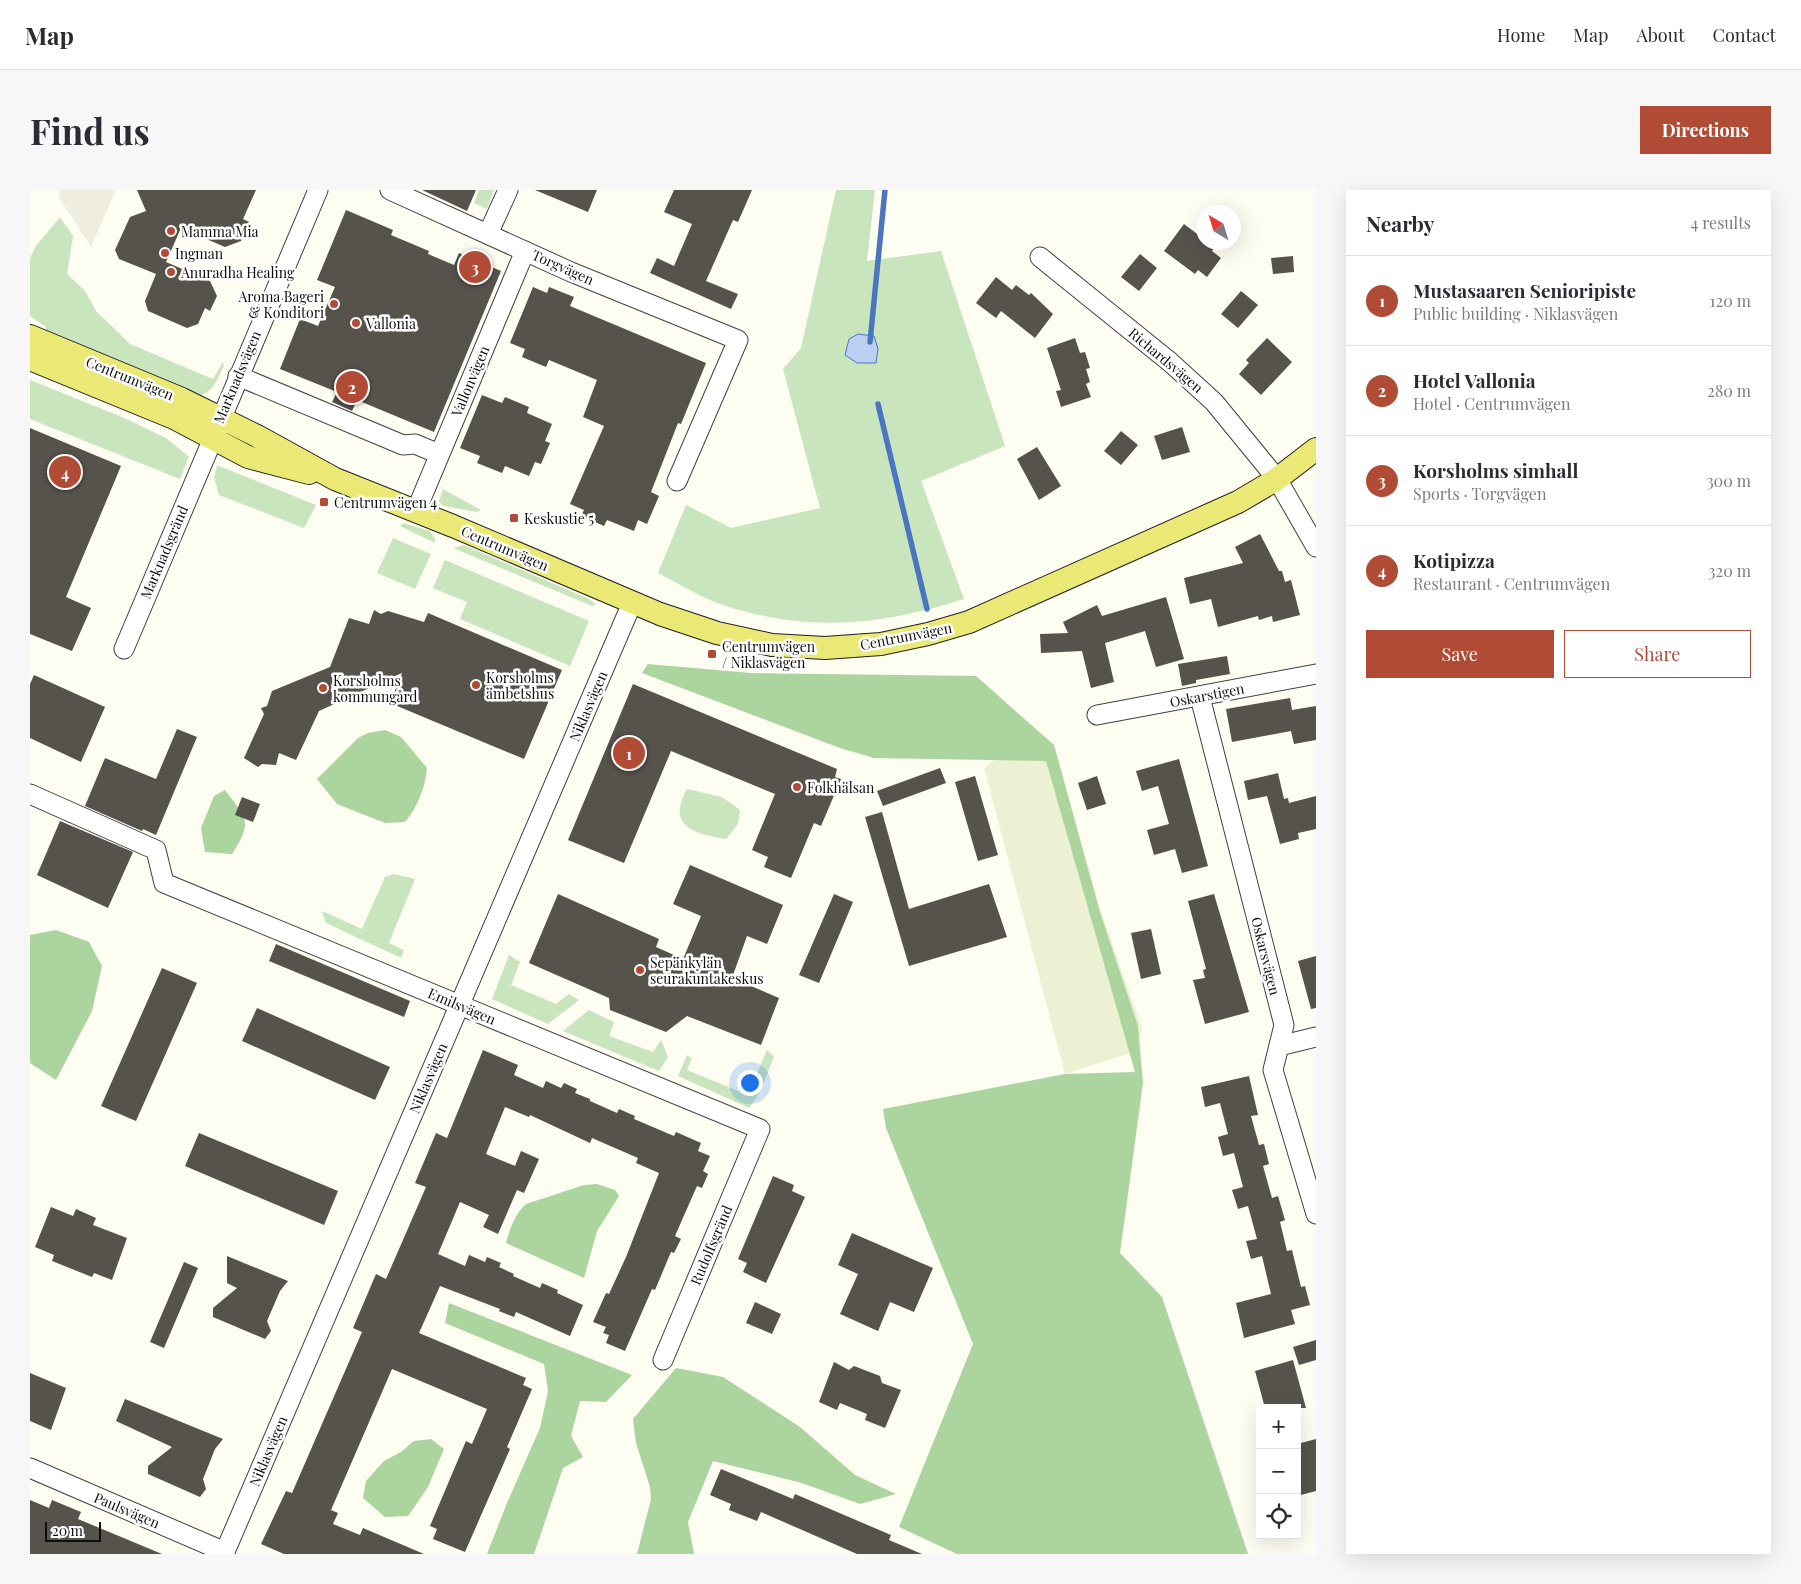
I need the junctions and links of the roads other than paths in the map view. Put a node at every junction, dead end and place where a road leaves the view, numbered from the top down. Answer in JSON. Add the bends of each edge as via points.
{"nodes":[{"id":1,"x":318,"y":190,"type":"edge"},
{"id":2,"x":390,"y":190,"type":"edge"},
{"id":3,"x":508,"y":190,"type":"edge"},
{"id":4,"x":488,"y":234,"type":"junction"},
{"id":5,"x":525,"y":251,"type":"junction"},
{"id":6,"x":1040,"y":257,"type":"dead end"},
{"id":7,"x":30,"y":336,"type":"edge"},
{"id":8,"x":30,"y":359,"type":"edge"},
{"id":9,"x":238,"y":376,"type":"junction"},
{"id":10,"x":212,"y":437,"type":"junction"},
{"id":11,"x":1316,"y":449,"type":"edge"},
{"id":12,"x":439,"y":454,"type":"junction"},
{"id":13,"x":1277,"y":480,"type":"junction"},
{"id":14,"x":677,"y":481,"type":"dead end"},
{"id":15,"x":416,"y":511,"type":"junction"},
{"id":16,"x":1316,"y":547,"type":"edge"},
{"id":17,"x":632,"y":603,"type":"junction"},
{"id":18,"x":124,"y":649,"type":"dead end"},
{"id":19,"x":1316,"y":674,"type":"edge"},
{"id":20,"x":1200,"y":697,"type":"junction"},
{"id":21,"x":1097,"y":715,"type":"dead end"},
{"id":22,"x":30,"y":794,"type":"edge"},
{"id":23,"x":459,"y":1006,"type":"junction"},
{"id":24,"x":1316,"y":1037,"type":"edge"},
{"id":25,"x":1279,"y":1046,"type":"junction"},
{"id":26,"x":760,"y":1130,"type":"joint"},
{"id":27,"x":1316,"y":1214,"type":"edge"},
{"id":28,"x":663,"y":1360,"type":"dead end"},
{"id":29,"x":30,"y":1468,"type":"edge"},
{"id":30,"x":225,"y":1553,"type":"edge"}],
"edges":[{"from":1,"to":9,"type":"street","name":"Marknadsvägen"},
{"from":2,"to":4,"type":"street","name":"Torgvägen"},
{"from":3,"to":4,"type":"street"},
{"from":4,"to":5,"type":"street","name":"Torgvägen"},
{"from":5,"to":12,"type":"street","name":"Vallonvägen"},
{"from":5,"to":14,"type":"street","name":"Torgvägen","via":[[738,340]]},
{"from":6,"to":13,"type":"street","name":"Richardsvägen","via":[[1170,362],[1214,402]]},
{"from":7,"to":10,"type":"main road","name":"Centrumvägen","via":[[182,399]]},
{"from":8,"to":10,"type":"main road","name":"Centrumvägen"},
{"from":9,"to":10,"type":"street","name":"Marknadsvägen"},
{"from":9,"to":12,"type":"street","via":[[403,445],[415,444]]},
{"from":10,"to":15,"type":"main road","name":"Centrumvägen"},
{"from":10,"to":18,"type":"street","name":"Marknadsgränd"},
{"from":11,"to":13,"type":"main road","name":"Centrumvägen"},
{"from":12,"to":15,"type":"street","name":"Vallonvägen"},
{"from":13,"to":16,"type":"street"},
{"from":13,"to":17,"type":"main road","name":"Centrumvägen","via":[[1238,502],[970,622],[881,644],[825,648],[772,645],[717,633]]},
{"from":15,"to":17,"type":"main road","name":"Centrumvägen"},
{"from":17,"to":23,"type":"street","name":"Niklasvägen"},
{"from":19,"to":20,"type":"street","name":"Oskarstigen"},
{"from":20,"to":21,"type":"street","name":"Oskarstigen"},
{"from":20,"to":25,"type":"street","name":"Oskarsvägen","via":[[1284,1025]]},
{"from":22,"to":23,"type":"street","name":"Emilsvägen","via":[[156,850],[164,883]]},
{"from":23,"to":26,"type":"street","name":"Emilsvägen"},
{"from":23,"to":30,"type":"street","name":"Niklasvägen"},
{"from":24,"to":25,"type":"street"},
{"from":25,"to":27,"type":"street","name":"Oskarsvägen","via":[[1273,1070]]},
{"from":26,"to":28,"type":"street","name":"Rudolfsgränd"},
{"from":29,"to":30,"type":"street","name":"Paulsvägen"}]}
